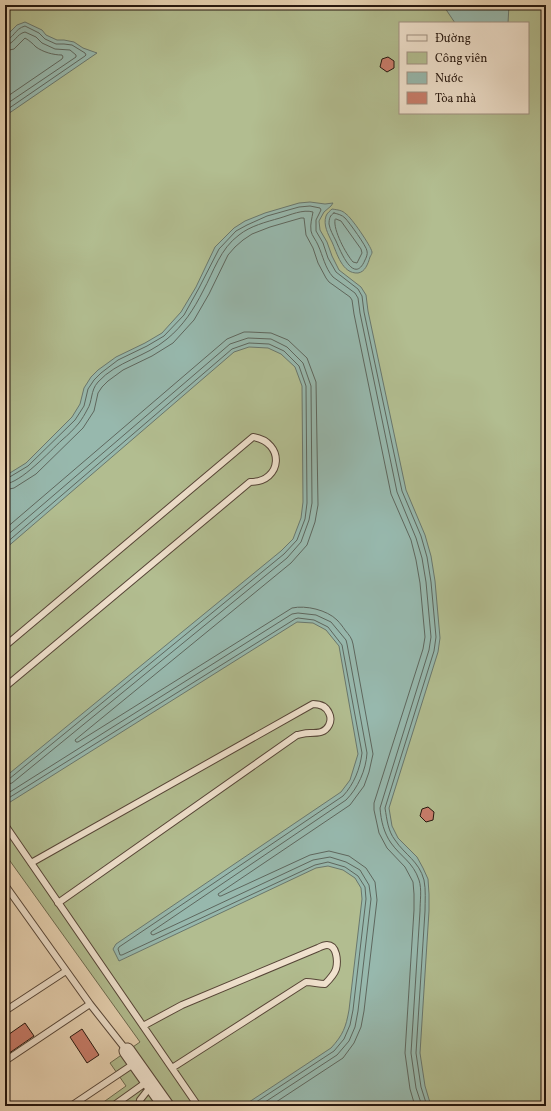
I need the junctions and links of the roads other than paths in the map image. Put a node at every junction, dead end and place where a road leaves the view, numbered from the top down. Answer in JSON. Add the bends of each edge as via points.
{"nodes":[{"id":1,"x":5,"y":646,"type":"edge"},
{"id":2,"x":5,"y":687,"type":"edge"},
{"id":3,"x":5,"y":825,"type":"edge"},
{"id":4,"x":31,"y":863,"type":"junction"},
{"id":5,"x":5,"y":885,"type":"edge"},
{"id":6,"x":58,"y":903,"type":"junction"},
{"id":7,"x":66,"y":971,"type":"junction"},
{"id":8,"x":90,"y":1004,"type":"junction"},
{"id":9,"x":5,"y":1010,"type":"edge"},
{"id":10,"x":143,"y":1026,"type":"junction"},
{"id":11,"x":127,"y":1051,"type":"joint"},
{"id":12,"x":5,"y":1061,"type":"edge"},
{"id":13,"x":135,"y":1063,"type":"junction"},
{"id":14,"x":172,"y":1068,"type":"junction"},
{"id":15,"x":150,"y":1084,"type":"junction"},
{"id":16,"x":71,"y":1106,"type":"edge"},
{"id":17,"x":113,"y":1106,"type":"edge"},
{"id":18,"x":139,"y":1106,"type":"edge"},
{"id":19,"x":166,"y":1106,"type":"edge"},
{"id":20,"x":198,"y":1106,"type":"edge"}],
"edges":[{"from":1,"to":2,"type":"lane","via":[[253,437],[267,441],[272,447],[276,461],[265,479],[250,482]]},
{"from":3,"to":4,"type":"lane"},
{"from":4,"to":6,"type":"lane"},
{"from":4,"to":6,"type":"lane","via":[[313,704],[327,709],[330,718],[324,731],[303,733],[298,736]]},
{"from":5,"to":7,"type":"lane"},
{"from":6,"to":10,"type":"lane"},
{"from":7,"to":8,"type":"lane"},
{"from":7,"to":9,"type":"lane"},
{"from":8,"to":11,"type":"lane"},
{"from":8,"to":12,"type":"lane"},
{"from":10,"to":14,"type":"lane"},
{"from":10,"to":14,"type":"lane","via":[[182,1006],[326,944],[334,950],[336,969],[325,984],[306,982]]},
{"from":11,"to":13,"type":"street"},
{"from":13,"to":15,"type":"street"},
{"from":13,"to":16,"type":"lane"},
{"from":14,"to":20,"type":"lane"},
{"from":15,"to":17,"type":"lane"},
{"from":15,"to":18,"type":"lane"},
{"from":15,"to":19,"type":"street"}]}
